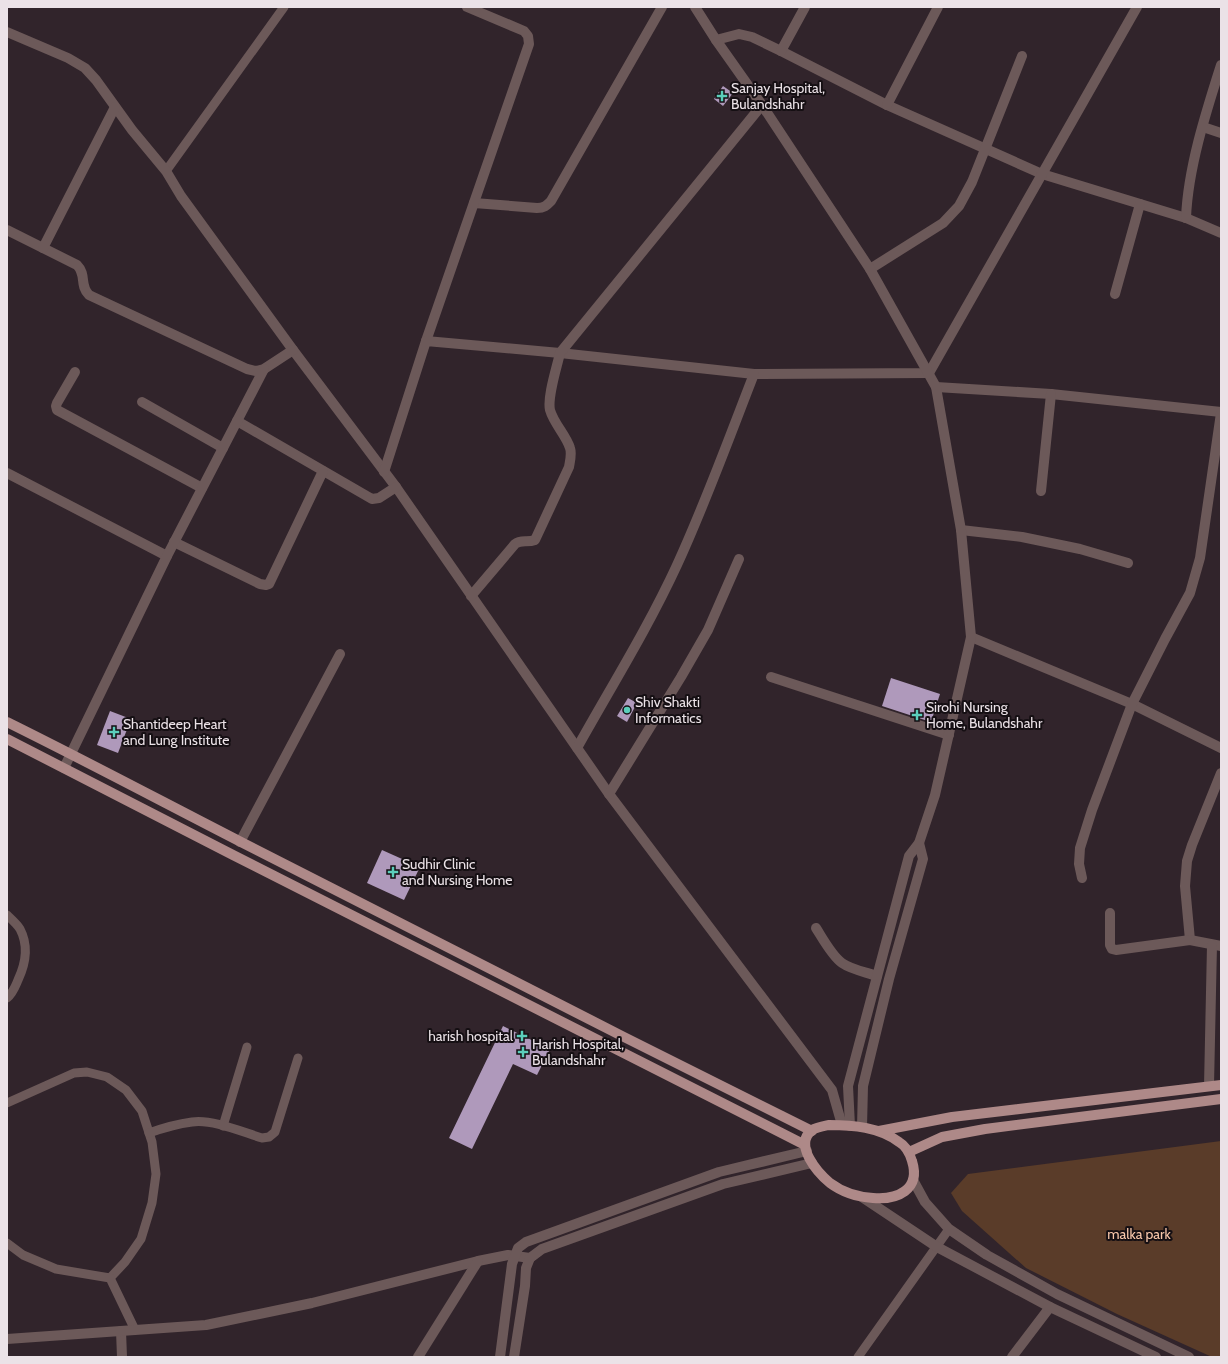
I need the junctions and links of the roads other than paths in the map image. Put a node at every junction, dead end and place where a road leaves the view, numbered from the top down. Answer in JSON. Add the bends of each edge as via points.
{"nodes":[{"id":1,"x":284,"y":7,"type":"edge"},
{"id":2,"x":467,"y":7,"type":"edge"},
{"id":3,"x":662,"y":7,"type":"edge"},
{"id":4,"x":695,"y":7,"type":"edge"},
{"id":5,"x":805,"y":7,"type":"edge"},
{"id":6,"x":938,"y":7,"type":"edge"},
{"id":7,"x":1137,"y":7,"type":"edge"},
{"id":8,"x":7,"y":32,"type":"edge"},
{"id":9,"x":716,"y":40,"type":"junction"},
{"id":10,"x":781,"y":51,"type":"junction"},
{"id":11,"x":1022,"y":56,"type":"dead end"},
{"id":12,"x":1221,"y":65,"type":"edge"},
{"id":13,"x":762,"y":105,"type":"junction"},
{"id":14,"x":886,"y":105,"type":"junction"},
{"id":15,"x":115,"y":107,"type":"junction"},
{"id":16,"x":1203,"y":127,"type":"junction"},
{"id":17,"x":1221,"y":133,"type":"edge"},
{"id":18,"x":985,"y":149,"type":"junction"},
{"id":19,"x":166,"y":171,"type":"junction"},
{"id":20,"x":1042,"y":174,"type":"junction"},
{"id":21,"x":474,"y":203,"type":"junction"},
{"id":22,"x":1140,"y":204,"type":"junction"},
{"id":23,"x":1186,"y":218,"type":"junction"},
{"id":24,"x":7,"y":230,"type":"edge"},
{"id":25,"x":1221,"y":233,"type":"edge"},
{"id":26,"x":43,"y":248,"type":"junction"},
{"id":27,"x":870,"y":269,"type":"junction"},
{"id":28,"x":1115,"y":294,"type":"dead end"},
{"id":29,"x":426,"y":341,"type":"junction"},
{"id":30,"x":293,"y":350,"type":"junction"},
{"id":31,"x":560,"y":353,"type":"junction"},
{"id":32,"x":264,"y":369,"type":"junction"},
{"id":33,"x":75,"y":372,"type":"dead end"},
{"id":34,"x":929,"y":373,"type":"junction"},
{"id":35,"x":754,"y":374,"type":"junction"},
{"id":36,"x":936,"y":387,"type":"junction"},
{"id":37,"x":1051,"y":394,"type":"junction"},
{"id":38,"x":142,"y":402,"type":"dead end"},
{"id":39,"x":1221,"y":413,"type":"edge"},
{"id":40,"x":237,"y":421,"type":"junction"},
{"id":41,"x":223,"y":448,"type":"junction"},
{"id":42,"x":323,"y":471,"type":"junction"},
{"id":43,"x":384,"y":472,"type":"junction"},
{"id":44,"x":7,"y":473,"type":"edge"},
{"id":45,"x":396,"y":487,"type":"junction"},
{"id":46,"x":202,"y":488,"type":"junction"},
{"id":47,"x":1041,"y":492,"type":"dead end"},
{"id":48,"x":961,"y":530,"type":"junction"},
{"id":49,"x":174,"y":542,"type":"junction"},
{"id":50,"x":167,"y":556,"type":"junction"},
{"id":51,"x":739,"y":559,"type":"dead end"},
{"id":52,"x":1128,"y":563,"type":"dead end"},
{"id":53,"x":471,"y":596,"type":"junction"},
{"id":54,"x":971,"y":637,"type":"junction"},
{"id":55,"x":340,"y":654,"type":"dead end"},
{"id":56,"x":771,"y":677,"type":"dead end"},
{"id":57,"x":1132,"y":704,"type":"junction"},
{"id":58,"x":7,"y":722,"type":"edge"},
{"id":59,"x":949,"y":735,"type":"junction"},
{"id":60,"x":7,"y":739,"type":"edge"},
{"id":61,"x":1221,"y":747,"type":"edge"},
{"id":62,"x":577,"y":748,"type":"junction"},
{"id":63,"x":71,"y":753,"type":"junction"},
{"id":64,"x":64,"y":768,"type":"junction"},
{"id":65,"x":1221,"y":773,"type":"edge"},
{"id":66,"x":609,"y":794,"type":"junction"},
{"id":67,"x":240,"y":842,"type":"junction"},
{"id":68,"x":919,"y":843,"type":"junction"},
{"id":69,"x":1082,"y":878,"type":"dead end"},
{"id":70,"x":1110,"y":913,"type":"dead end"},
{"id":71,"x":7,"y":915,"type":"edge"},
{"id":72,"x":816,"y":928,"type":"dead end"},
{"id":73,"x":1190,"y":940,"type":"junction"},
{"id":74,"x":1217,"y":946,"type":"edge"},
{"id":75,"x":878,"y":976,"type":"junction"},
{"id":76,"x":7,"y":998,"type":"edge"},
{"id":77,"x":247,"y":1047,"type":"dead end"},
{"id":78,"x":298,"y":1058,"type":"dead end"},
{"id":79,"x":1221,"y":1085,"type":"edge"},
{"id":80,"x":1209,"y":1086,"type":"junction"},
{"id":81,"x":1221,"y":1099,"type":"edge"},
{"id":82,"x":7,"y":1103,"type":"edge"},
{"id":83,"x":846,"y":1125,"type":"junction"},
{"id":84,"x":223,"y":1126,"type":"junction"},
{"id":85,"x":862,"y":1127,"type":"junction"},
{"id":86,"x":812,"y":1131,"type":"junction"},
{"id":87,"x":879,"y":1131,"type":"junction"},
{"id":88,"x":149,"y":1133,"type":"junction"},
{"id":89,"x":806,"y":1148,"type":"junction"},
{"id":90,"x":909,"y":1152,"type":"junction"},
{"id":91,"x":812,"y":1163,"type":"junction"},
{"id":92,"x":913,"y":1180,"type":"junction"},
{"id":93,"x":862,"y":1197,"type":"junction"},
{"id":94,"x":949,"y":1229,"type":"junction"},
{"id":95,"x":7,"y":1243,"type":"edge"},
{"id":96,"x":936,"y":1246,"type":"junction"},
{"id":97,"x":516,"y":1256,"type":"junction"},
{"id":98,"x":530,"y":1258,"type":"junction"},
{"id":99,"x":478,"y":1261,"type":"junction"},
{"id":100,"x":110,"y":1278,"type":"junction"},
{"id":101,"x":1050,"y":1306,"type":"junction"},
{"id":102,"x":135,"y":1330,"type":"junction"},
{"id":103,"x":122,"y":1331,"type":"junction"},
{"id":104,"x":7,"y":1339,"type":"edge"},
{"id":105,"x":122,"y":1357,"type":"edge"},
{"id":106,"x":418,"y":1357,"type":"edge"},
{"id":107,"x":500,"y":1357,"type":"edge"},
{"id":108,"x":514,"y":1357,"type":"edge"},
{"id":109,"x":858,"y":1357,"type":"edge"},
{"id":110,"x":1012,"y":1357,"type":"edge"},
{"id":111,"x":1156,"y":1357,"type":"edge"},
{"id":112,"x":1189,"y":1357,"type":"edge"}],
"edges":[{"from":1,"to":19,"type":"lane"},
{"from":2,"to":21,"type":"street","via":[[524,31],[529,44]]},
{"from":3,"to":21,"type":"street","via":[[551,201],[542,208]]},
{"from":4,"to":9,"type":"street"},
{"from":5,"to":10,"type":"street"},
{"from":6,"to":14,"type":"street"},
{"from":7,"to":20,"type":"street"},
{"from":8,"to":15,"type":"street","via":[[85,68]]},
{"from":9,"to":10,"type":"street","via":[[739,34],[752,37]]},
{"from":9,"to":13,"type":"street"},
{"from":10,"to":14,"type":"street"},
{"from":11,"to":18,"type":"street"},
{"from":12,"to":16,"type":"street"},
{"from":13,"to":27,"type":"street"},
{"from":13,"to":31,"type":"street"},
{"from":14,"to":18,"type":"street"},
{"from":15,"to":19,"type":"street"},
{"from":15,"to":26,"type":"street"},
{"from":16,"to":17,"type":"street"},
{"from":16,"to":23,"type":"street","via":[[1189,186]]},
{"from":18,"to":20,"type":"street"},
{"from":18,"to":27,"type":"street","via":[[959,206],[943,224]]},
{"from":19,"to":30,"type":"street","via":[[181,196]]},
{"from":20,"to":22,"type":"street"},
{"from":20,"to":34,"type":"street"},
{"from":21,"to":29,"type":"street"},
{"from":22,"to":23,"type":"street"},
{"from":22,"to":28,"type":"street"},
{"from":23,"to":25,"type":"street"},
{"from":24,"to":26,"type":"street"},
{"from":26,"to":32,"type":"street","via":[[81,269],[84,290],[89,295],[247,369]]},
{"from":27,"to":34,"type":"street"},
{"from":29,"to":31,"type":"street"},
{"from":29,"to":43,"type":"street"},
{"from":30,"to":32,"type":"street"},
{"from":30,"to":43,"type":"street"},
{"from":31,"to":35,"type":"street"},
{"from":31,"to":53,"type":"street","via":[[550,409],[570,448],[569,467],[535,540],[519,541],[515,544]]},
{"from":32,"to":40,"type":"street"},
{"from":33,"to":46,"type":"street","via":[[57,403],[57,410]]},
{"from":34,"to":35,"type":"street"},
{"from":34,"to":36,"type":"street"},
{"from":35,"to":62,"type":"street","via":[[701,512],[676,566]]},
{"from":36,"to":37,"type":"street"},
{"from":36,"to":48,"type":"street"},
{"from":37,"to":39,"type":"street"},
{"from":37,"to":47,"type":"street"},
{"from":38,"to":41,"type":"street"},
{"from":39,"to":57,"type":"street","via":[[1200,558],[1190,593]]},
{"from":40,"to":41,"type":"street"},
{"from":40,"to":42,"type":"street"},
{"from":41,"to":46,"type":"street"},
{"from":42,"to":45,"type":"street","via":[[372,499],[379,498]]},
{"from":42,"to":49,"type":"street","via":[[269,584],[260,584]]},
{"from":43,"to":45,"type":"street"},
{"from":44,"to":50,"type":"street"},
{"from":45,"to":53,"type":"street"},
{"from":46,"to":49,"type":"street"},
{"from":48,"to":52,"type":"street","via":[[1022,537],[1080,549]]},
{"from":48,"to":54,"type":"street"},
{"from":49,"to":50,"type":"street"},
{"from":50,"to":63,"type":"street"},
{"from":51,"to":66,"type":"street","via":[[708,630]]},
{"from":53,"to":62,"type":"street"},
{"from":54,"to":57,"type":"street"},
{"from":54,"to":59,"type":"street"},
{"from":55,"to":67,"type":"street"},
{"from":56,"to":59,"type":"street"},
{"from":57,"to":61,"type":"street"},
{"from":57,"to":69,"type":"street","via":[[1084,832],[1079,864]]},
{"from":58,"to":63,"type":"main road"},
{"from":59,"to":68,"type":"street","via":[[935,795]]},
{"from":60,"to":64,"type":"main road"},
{"from":62,"to":66,"type":"street"},
{"from":63,"to":64,"type":"street"},
{"from":63,"to":67,"type":"main road"},
{"from":64,"to":89,"type":"main road"},
{"from":65,"to":73,"type":"street","via":[[1187,861],[1185,886]]},
{"from":66,"to":83,"type":"street","via":[[832,1090]]},
{"from":67,"to":86,"type":"main road"},
{"from":68,"to":75,"type":"street","via":[[909,856]]},
{"from":68,"to":85,"type":"street","via":[[922,858],[863,1086]]},
{"from":70,"to":73,"type":"street","via":[[1112,949]]},
{"from":71,"to":76,"type":"lane","via":[[19,928],[25,943],[26,958],[12,994]]},
{"from":72,"to":75,"type":"street","via":[[842,963]]},
{"from":73,"to":74,"type":"street"},
{"from":74,"to":80,"type":"street"},
{"from":75,"to":83,"type":"street","via":[[848,1086]]},
{"from":77,"to":84,"type":"lane"},
{"from":78,"to":84,"type":"lane","via":[[275,1132],[269,1137],[262,1138]]},
{"from":79,"to":80,"type":"main road"},
{"from":80,"to":87,"type":"main road","via":[[952,1117]]},
{"from":81,"to":90,"type":"main road","via":[[985,1129],[942,1137]]},
{"from":82,"to":88,"type":"lane","via":[[74,1073],[87,1072],[107,1076],[126,1090],[142,1111]]},
{"from":83,"to":85,"type":"main road"},
{"from":83,"to":86,"type":"main road","via":[[829,1125]]},
{"from":84,"to":88,"type":"lane","via":[[193,1122]]},
{"from":85,"to":87,"type":"main road"},
{"from":86,"to":89,"type":"main road","via":[[806,1137]]},
{"from":87,"to":90,"type":"main road","via":[[900,1142]]},
{"from":88,"to":100,"type":"lane","via":[[156,1174],[152,1203],[141,1239]]},
{"from":89,"to":91,"type":"main road"},
{"from":89,"to":97,"type":"street","via":[[719,1172],[526,1242],[518,1248]]},
{"from":90,"to":92,"type":"main road","via":[[913,1164]]},
{"from":91,"to":93,"type":"main road","via":[[831,1184]]},
{"from":91,"to":98,"type":"street","via":[[723,1184],[542,1249]]},
{"from":92,"to":93,"type":"main road","via":[[908,1189],[900,1195],[887,1198]]},
{"from":92,"to":94,"type":"street","via":[[925,1202]]},
{"from":93,"to":96,"type":"street"},
{"from":94,"to":96,"type":"lane"},
{"from":94,"to":112,"type":"street","via":[[987,1255],[1057,1294]]},
{"from":95,"to":100,"type":"lane","via":[[23,1255],[56,1269]]},
{"from":96,"to":101,"type":"street"},
{"from":96,"to":109,"type":"lane"},
{"from":97,"to":98,"type":"street"},
{"from":97,"to":99,"type":"street","via":[[508,1255]]},
{"from":97,"to":107,"type":"street","via":[[512,1264]]},
{"from":98,"to":108,"type":"street","via":[[526,1268]]},
{"from":99,"to":102,"type":"street","via":[[312,1303],[206,1325]]},
{"from":99,"to":106,"type":"street"},
{"from":100,"to":102,"type":"lane"},
{"from":101,"to":110,"type":"street"},
{"from":101,"to":111,"type":"street"},
{"from":102,"to":103,"type":"street"},
{"from":103,"to":104,"type":"street"},
{"from":103,"to":105,"type":"street"}]}
